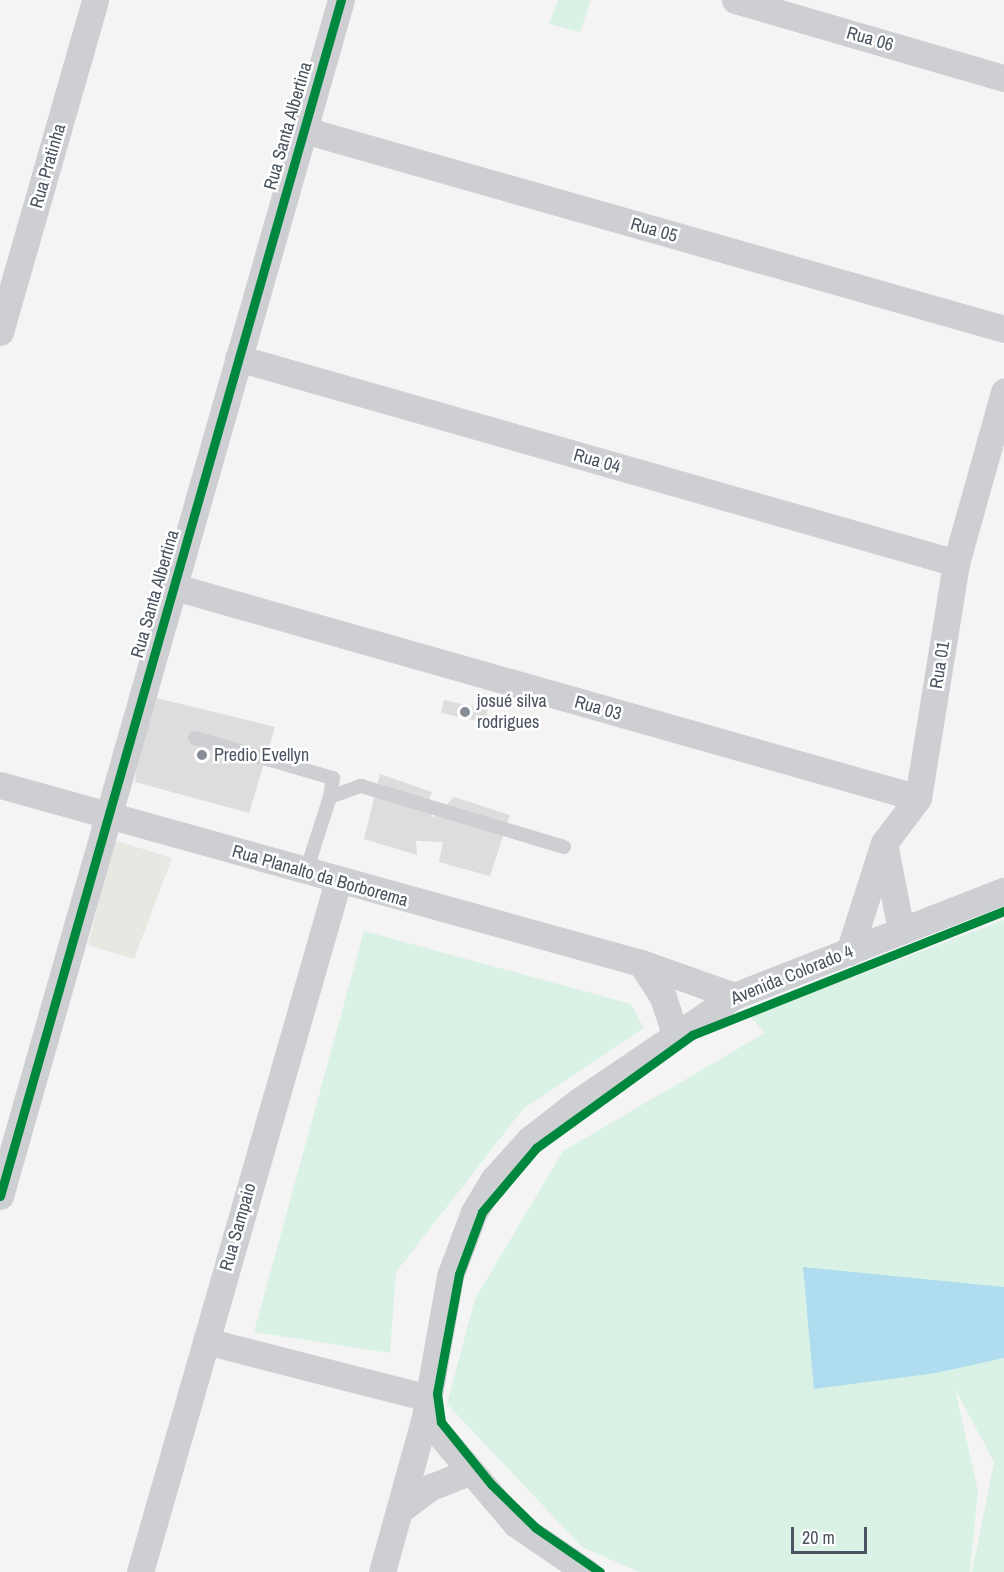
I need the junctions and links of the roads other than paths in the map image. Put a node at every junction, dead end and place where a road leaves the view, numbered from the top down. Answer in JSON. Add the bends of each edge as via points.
{"nodes":[{"id":1,"x":95,"y":0,"type":"edge"},
{"id":2,"x":342,"y":0,"type":"edge"},
{"id":3,"x":735,"y":0,"type":"edge"},
{"id":4,"x":1004,"y":78,"type":"edge"},
{"id":5,"x":304,"y":130,"type":"junction"},
{"id":6,"x":1004,"y":329,"type":"edge"},
{"id":7,"x":0,"y":332,"type":"edge"},
{"id":8,"x":238,"y":358,"type":"junction"},
{"id":9,"x":1004,"y":392,"type":"edge"},
{"id":10,"x":956,"y":563,"type":"junction"},
{"id":11,"x":175,"y":587,"type":"junction"},
{"id":12,"x":195,"y":738,"type":"dead end"},
{"id":13,"x":0,"y":785,"type":"edge"},
{"id":14,"x":330,"y":797,"type":"junction"},
{"id":15,"x":918,"y":798,"type":"junction"},
{"id":16,"x":109,"y":817,"type":"junction"},
{"id":17,"x":884,"y":843,"type":"junction"},
{"id":18,"x":564,"y":847,"type":"dead end"},
{"id":19,"x":306,"y":872,"type":"junction"},
{"id":20,"x":338,"y":881,"type":"junction"},
{"id":21,"x":1004,"y":891,"type":"edge"},
{"id":22,"x":902,"y":930,"type":"junction"},
{"id":23,"x":849,"y":952,"type":"junction"},
{"id":24,"x":641,"y":963,"type":"junction"},
{"id":25,"x":734,"y":996,"type":"junction"},
{"id":26,"x":675,"y":1033,"type":"junction"},
{"id":27,"x":0,"y":1196,"type":"edge"},
{"id":28,"x":206,"y":1341,"type":"junction"},
{"id":29,"x":426,"y":1407,"type":"junction"},
{"id":30,"x":469,"y":1472,"type":"junction"},
{"id":31,"x":399,"y":1510,"type":"junction"},
{"id":32,"x":140,"y":1572,"type":"edge"},
{"id":33,"x":382,"y":1572,"type":"edge"},
{"id":34,"x":586,"y":1572,"type":"edge"}],
"edges":[{"from":1,"to":7,"type":"street","name":"Rua Pratinha"},
{"from":2,"to":5,"type":"street","name":"Rua Santa Albertina"},
{"from":3,"to":4,"type":"street","name":"Rua 06"},
{"from":5,"to":6,"type":"street","name":"Rua 05"},
{"from":5,"to":8,"type":"street","name":"Rua Santa Albertina"},
{"from":8,"to":10,"type":"street","name":"Rua 04"},
{"from":8,"to":11,"type":"street","name":"Rua Santa Albertina"},
{"from":9,"to":10,"type":"street","name":"Rua 01"},
{"from":10,"to":15,"type":"street","name":"Rua 01"},
{"from":11,"to":15,"type":"street","name":"Rua 03"},
{"from":11,"to":16,"type":"street","name":"Rua Santa Albertina"},
{"from":12,"to":14,"type":"lane","via":[[333,778]]},
{"from":13,"to":16,"type":"street","name":"Rua Planalto da Borborema"},
{"from":14,"to":18,"type":"lane","via":[[361,786],[391,792]]},
{"from":14,"to":19,"type":"lane"},
{"from":15,"to":17,"type":"street","name":"Rua 01"},
{"from":16,"to":19,"type":"street","name":"Rua Planalto da Borborema"},
{"from":16,"to":27,"type":"street","name":"Rua Santa Albertina"},
{"from":17,"to":22,"type":"street"},
{"from":17,"to":23,"type":"street","name":"Rua 01"},
{"from":19,"to":20,"type":"street","name":"Rua Planalto da Borborema"},
{"from":20,"to":24,"type":"street","name":"Rua Planalto da Borborema"},
{"from":20,"to":28,"type":"street","name":"Rua Sampaio"},
{"from":21,"to":22,"type":"street","name":"Avenida Colorado 4"},
{"from":22,"to":23,"type":"street","name":"Avenida Colorado 4"},
{"from":23,"to":25,"type":"street","name":"Avenida Colorado 4"},
{"from":24,"to":25,"type":"street","name":"Rua Planalto da Borborema"},
{"from":24,"to":26,"type":"street","via":[[663,997]]},
{"from":25,"to":26,"type":"street","name":"Avenida Colorado 4"},
{"from":26,"to":29,"type":"street","name":"Avenida Colorado 4","via":[[529,1140],[494,1179],[474,1212],[450,1276]]},
{"from":28,"to":29,"type":"street"},
{"from":28,"to":32,"type":"street","name":"Rua Sampaio"},
{"from":29,"to":30,"type":"street"},
{"from":29,"to":31,"type":"street","name":"Avenida Colorado 4"},
{"from":30,"to":31,"type":"street","via":[[431,1486]]},
{"from":30,"to":34,"type":"street","via":[[516,1524]]},
{"from":31,"to":33,"type":"street","name":"Avenida Colorado 4"}]}
